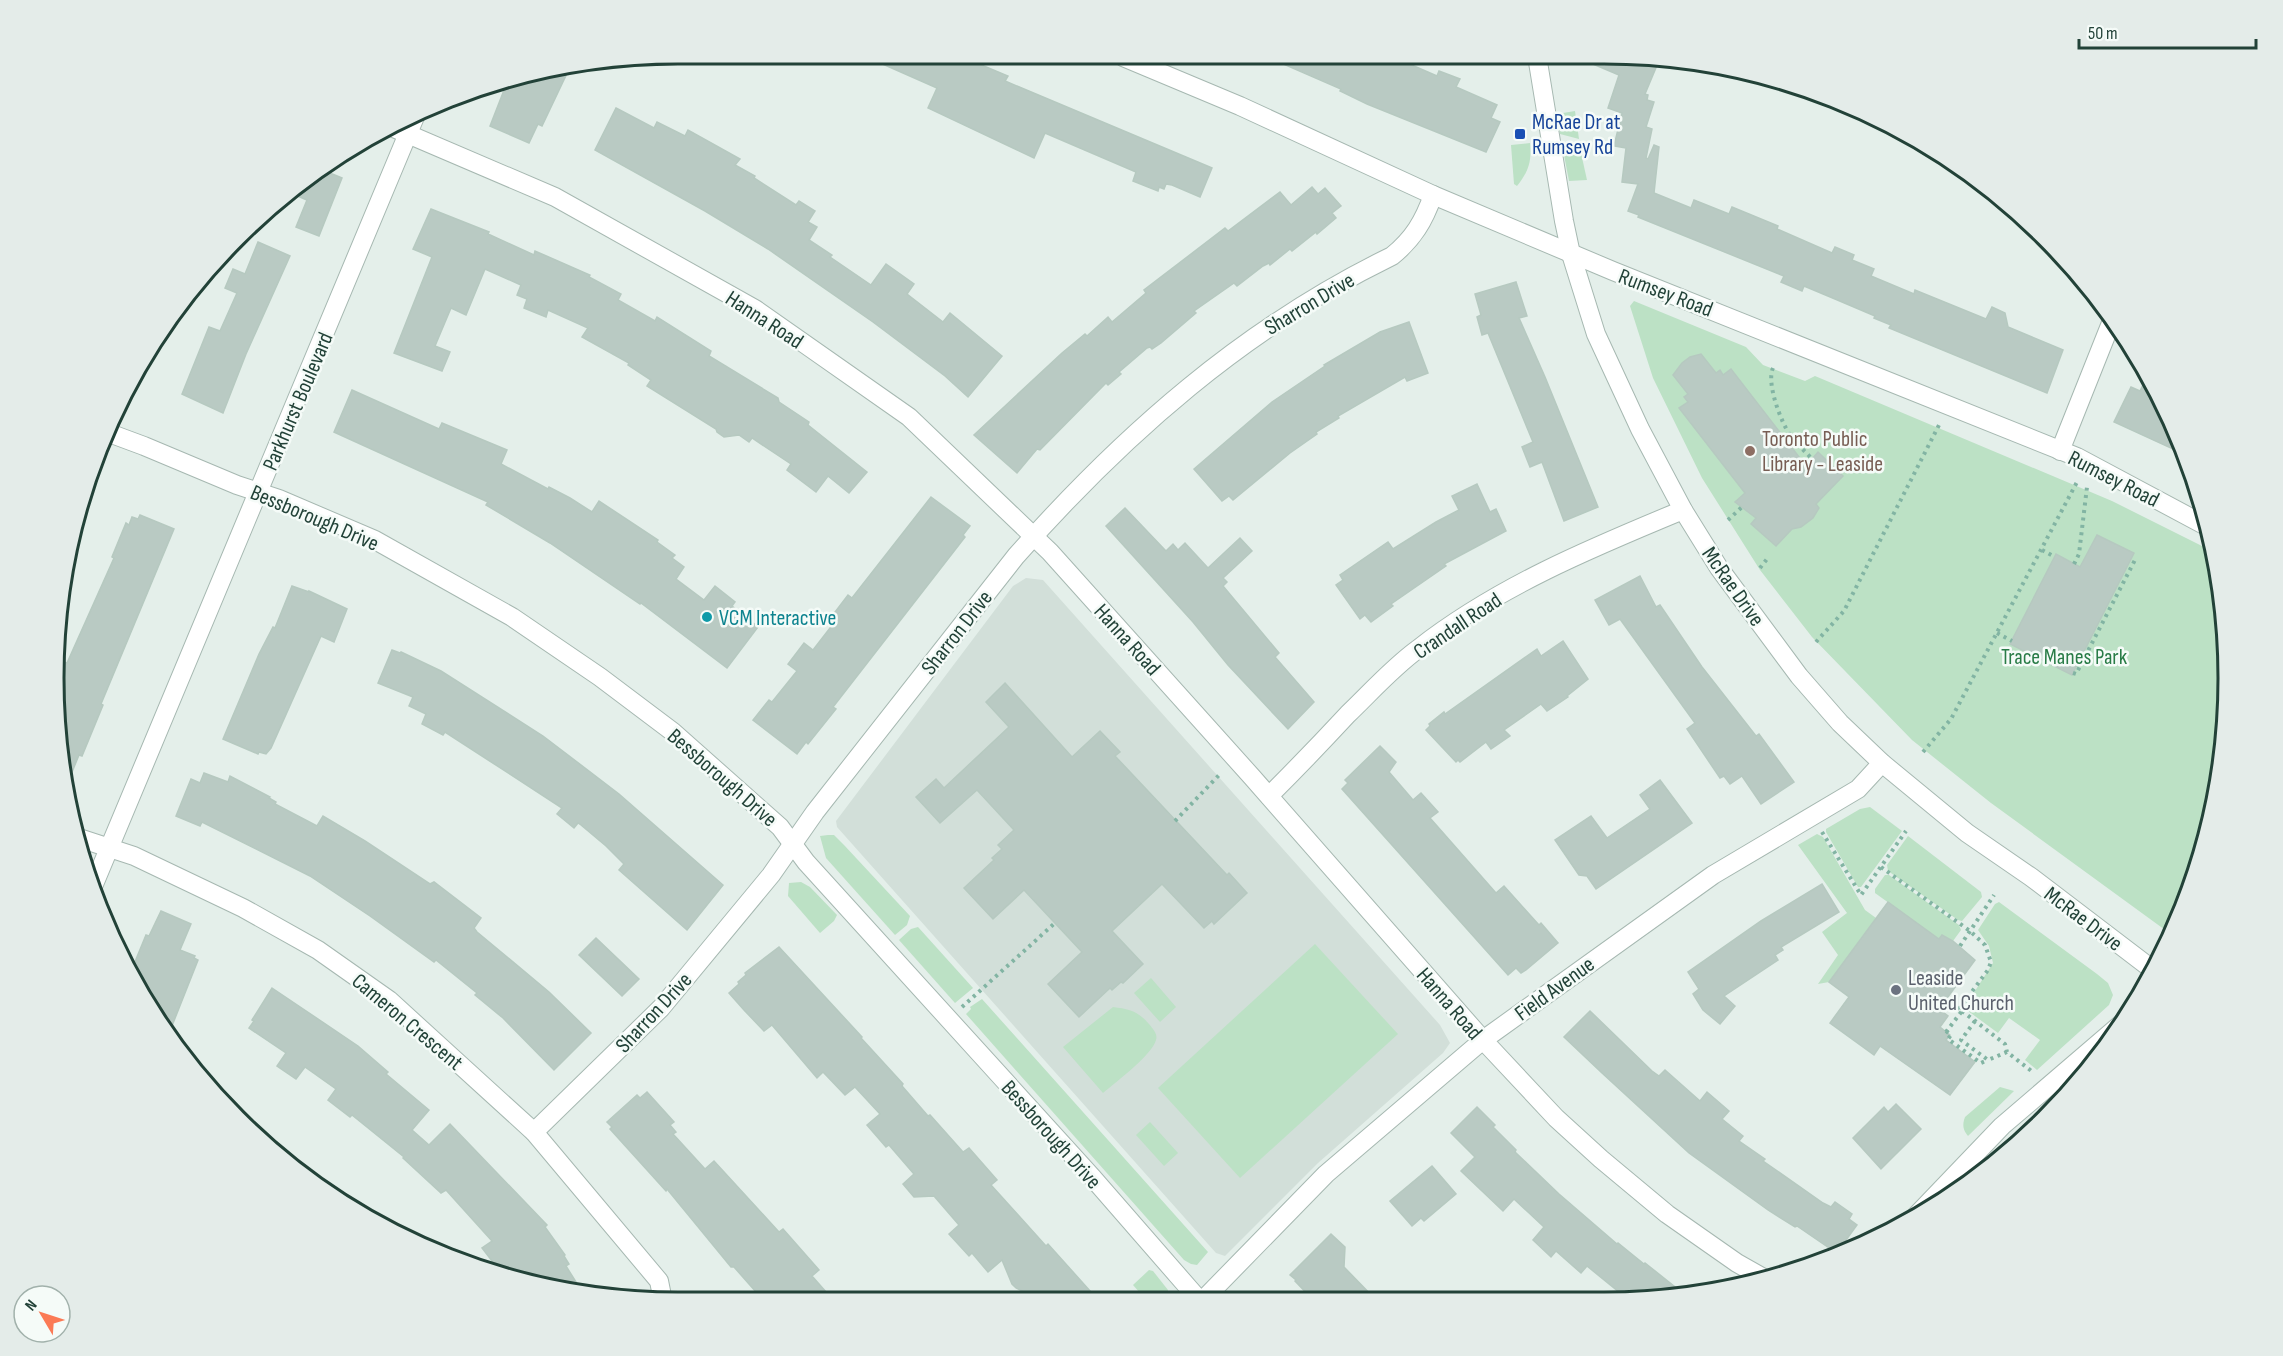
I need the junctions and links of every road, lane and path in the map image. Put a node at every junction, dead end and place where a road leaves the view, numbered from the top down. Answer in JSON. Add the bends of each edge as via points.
{"nodes":[{"id":1,"x":1140,"y":64,"type":"edge"},
{"id":2,"x":1538,"y":64,"type":"edge"},
{"id":3,"x":411,"y":126,"type":"edge"},
{"id":4,"x":401,"y":131,"type":"edge"},
{"id":5,"x":408,"y":134,"type":"junction"},
{"id":6,"x":1433,"y":195,"type":"junction"},
{"id":7,"x":1571,"y":254,"type":"junction"},
{"id":8,"x":2109,"y":328,"type":"edge"},
{"id":9,"x":1773,"y":368,"type":"dead end"},
{"id":10,"x":1939,"y":425,"type":"dead end"},
{"id":11,"x":115,"y":435,"type":"edge"},
{"id":12,"x":2060,"y":451,"type":"junction"},
{"id":13,"x":1812,"y":459,"type":"dead end"},
{"id":14,"x":2077,"y":482,"type":"dead end"},
{"id":15,"x":2087,"y":487,"type":"dead end"},
{"id":16,"x":259,"y":492,"type":"junction"},
{"id":17,"x":1742,"y":507,"type":"dead end"},
{"id":18,"x":1683,"y":510,"type":"junction"},
{"id":19,"x":1728,"y":520,"type":"dead end"},
{"id":20,"x":2199,"y":522,"type":"edge"},
{"id":21,"x":1033,"y":536,"type":"junction"},
{"id":22,"x":2042,"y":549,"type":"junction"},
{"id":23,"x":2055,"y":557,"type":"dead end"},
{"id":24,"x":2136,"y":558,"type":"dead end"},
{"id":25,"x":1769,"y":561,"type":"dead end"},
{"id":26,"x":2074,"y":564,"type":"dead end"},
{"id":27,"x":1760,"y":568,"type":"dead end"},
{"id":28,"x":1997,"y":633,"type":"junction"},
{"id":29,"x":2012,"y":641,"type":"dead end"},
{"id":30,"x":1816,"y":642,"type":"dead end"},
{"id":31,"x":2073,"y":673,"type":"dead end"},
{"id":32,"x":1923,"y":752,"type":"dead end"},
{"id":33,"x":1882,"y":763,"type":"junction"},
{"id":34,"x":1221,"y":773,"type":"dead end"},
{"id":35,"x":1269,"y":796,"type":"junction"},
{"id":36,"x":1175,"y":821,"type":"dead end"},
{"id":37,"x":1820,"y":828,"type":"dead end"},
{"id":38,"x":1906,"y":831,"type":"dead end"},
{"id":39,"x":86,"y":840,"type":"edge"},
{"id":40,"x":793,"y":842,"type":"junction"},
{"id":41,"x":109,"y":847,"type":"junction"},
{"id":42,"x":1881,"y":867,"type":"junction"},
{"id":43,"x":97,"y":876,"type":"edge"},
{"id":44,"x":1994,"y":895,"type":"dead end"},
{"id":45,"x":1055,"y":923,"type":"dead end"},
{"id":46,"x":1970,"y":931,"type":"junction"},
{"id":47,"x":1960,"y":946,"type":"dead end"},
{"id":48,"x":2147,"y":965,"type":"edge"},
{"id":49,"x":1962,"y":1011,"type":"junction"},
{"id":50,"x":948,"y":1020,"type":"junction"},
{"id":51,"x":1975,"y":1021,"type":"junction"},
{"id":52,"x":1483,"y":1040,"type":"junction"},
{"id":53,"x":2096,"y":1045,"type":"edge"},
{"id":54,"x":2007,"y":1052,"type":"junction"},
{"id":55,"x":1989,"y":1060,"type":"junction"},
{"id":56,"x":2037,"y":1075,"type":"dead end"},
{"id":57,"x":534,"y":1132,"type":"junction"},
{"id":58,"x":1938,"y":1193,"type":"edge"},
{"id":59,"x":1755,"y":1273,"type":"edge"},
{"id":60,"x":658,"y":1281,"type":"junction"},
{"id":61,"x":661,"y":1291,"type":"edge"},
{"id":62,"x":669,"y":1292,"type":"edge"},
{"id":63,"x":1193,"y":1292,"type":"edge"},
{"id":64,"x":1210,"y":1292,"type":"edge"}],
"edges":[{"from":1,"to":6,"type":"street","name":"Rumsey Road"},
{"from":2,"to":7,"type":"street","name":"McRae Drive"},
{"from":3,"to":5,"type":"street","name":"Parkhurst Boulevard"},
{"from":4,"to":5,"type":"street","name":"Hanna Road"},
{"from":5,"to":16,"type":"street","name":"Parkhurst Boulevard"},
{"from":5,"to":21,"type":"street","name":"Hanna Road","via":[[555,197],[754,309],[909,417]]},
{"from":6,"to":7,"type":"street","name":"Rumsey Road"},
{"from":6,"to":21,"type":"street","name":"Sharron Drive","via":[[1423,222],[1405,246],[1296,310],[1206,372],[1133,433]]},
{"from":7,"to":12,"type":"street","name":"Rumsey Road"},
{"from":7,"to":18,"type":"street","name":"McRae Drive","via":[[1596,334]]},
{"from":8,"to":12,"type":"street"},
{"from":9,"to":13,"type":"path","via":[[1770,374],[1774,399],[1789,434]]},
{"from":10,"to":30,"type":"path","via":[[1844,610]]},
{"from":11,"to":16,"type":"street","name":"Bessborough Drive"},
{"from":12,"to":20,"type":"street","name":"Rumsey Road"},
{"from":14,"to":22,"type":"path"},
{"from":15,"to":26,"type":"path","via":[[2079,555]]},
{"from":16,"to":40,"type":"street","name":"Bessborough Drive","via":[[375,540],[538,634],[673,732]]},
{"from":16,"to":41,"type":"street","name":"Parkhurst Boulevard"},
{"from":17,"to":19,"type":"path"},
{"from":18,"to":33,"type":"street","name":"McRae Drive","via":[[1719,568],[1799,676]]},
{"from":18,"to":35,"type":"street","name":"Crandall Road","via":[[1583,551],[1451,624],[1382,679]]},
{"from":21,"to":35,"type":"street","name":"Hanna Road"},
{"from":21,"to":40,"type":"street","name":"Sharron Drive"},
{"from":22,"to":23,"type":"path"},
{"from":22,"to":28,"type":"path"},
{"from":24,"to":31,"type":"path","via":[[2076,674]]},
{"from":25,"to":27,"type":"path"},
{"from":28,"to":29,"type":"path"},
{"from":28,"to":32,"type":"path","via":[[1951,719]]},
{"from":33,"to":48,"type":"street","name":"McRae Drive","via":[[1967,833]]},
{"from":33,"to":52,"type":"street","name":"Field Avenue","via":[[1858,789],[1713,875]]},
{"from":34,"to":36,"type":"path"},
{"from":35,"to":52,"type":"street","name":"Hanna Road"},
{"from":37,"to":42,"type":"path","via":[[1861,895]]},
{"from":38,"to":42,"type":"path"},
{"from":39,"to":41,"type":"street","name":"Cameron Crescent"},
{"from":40,"to":50,"type":"street","name":"Bessborough Drive","via":[[806,862]]},
{"from":40,"to":57,"type":"street","name":"Sharron Drive","via":[[771,875],[662,1008]]},
{"from":41,"to":43,"type":"street","name":"Parkhurst Boulevard"},
{"from":41,"to":57,"type":"street","name":"Cameron Crescent","via":[[243,908],[318,950],[389,1000]]},
{"from":42,"to":46,"type":"path"},
{"from":44,"to":46,"type":"path"},
{"from":45,"to":50,"type":"path"},
{"from":46,"to":47,"type":"path"},
{"from":46,"to":49,"type":"path","via":[[1985,945],[1991,962],[1959,1009]]},
{"from":49,"to":51,"type":"path"},
{"from":49,"to":55,"type":"path","via":[[1946,1032],[1951,1035],[1948,1039],[1981,1063]]},
{"from":50,"to":63,"type":"street","name":"Bessborough Drive"},
{"from":51,"to":54,"type":"path","via":[[2005,1044]]},
{"from":51,"to":55,"type":"path","via":[[1961,1040]]},
{"from":52,"to":59,"type":"street","name":"Hanna Road","via":[[1601,1160],[1667,1214]]},
{"from":52,"to":64,"type":"street","name":"Field Avenue","via":[[1326,1174]]},
{"from":53,"to":58,"type":"street","via":[[2002,1126]]},
{"from":54,"to":55,"type":"path"},
{"from":54,"to":56,"type":"path"},
{"from":57,"to":60,"type":"street","name":"Cameron Crescent"},
{"from":60,"to":61,"type":"street","name":"Cameron Crescent"},
{"from":60,"to":62,"type":"street"}]}
